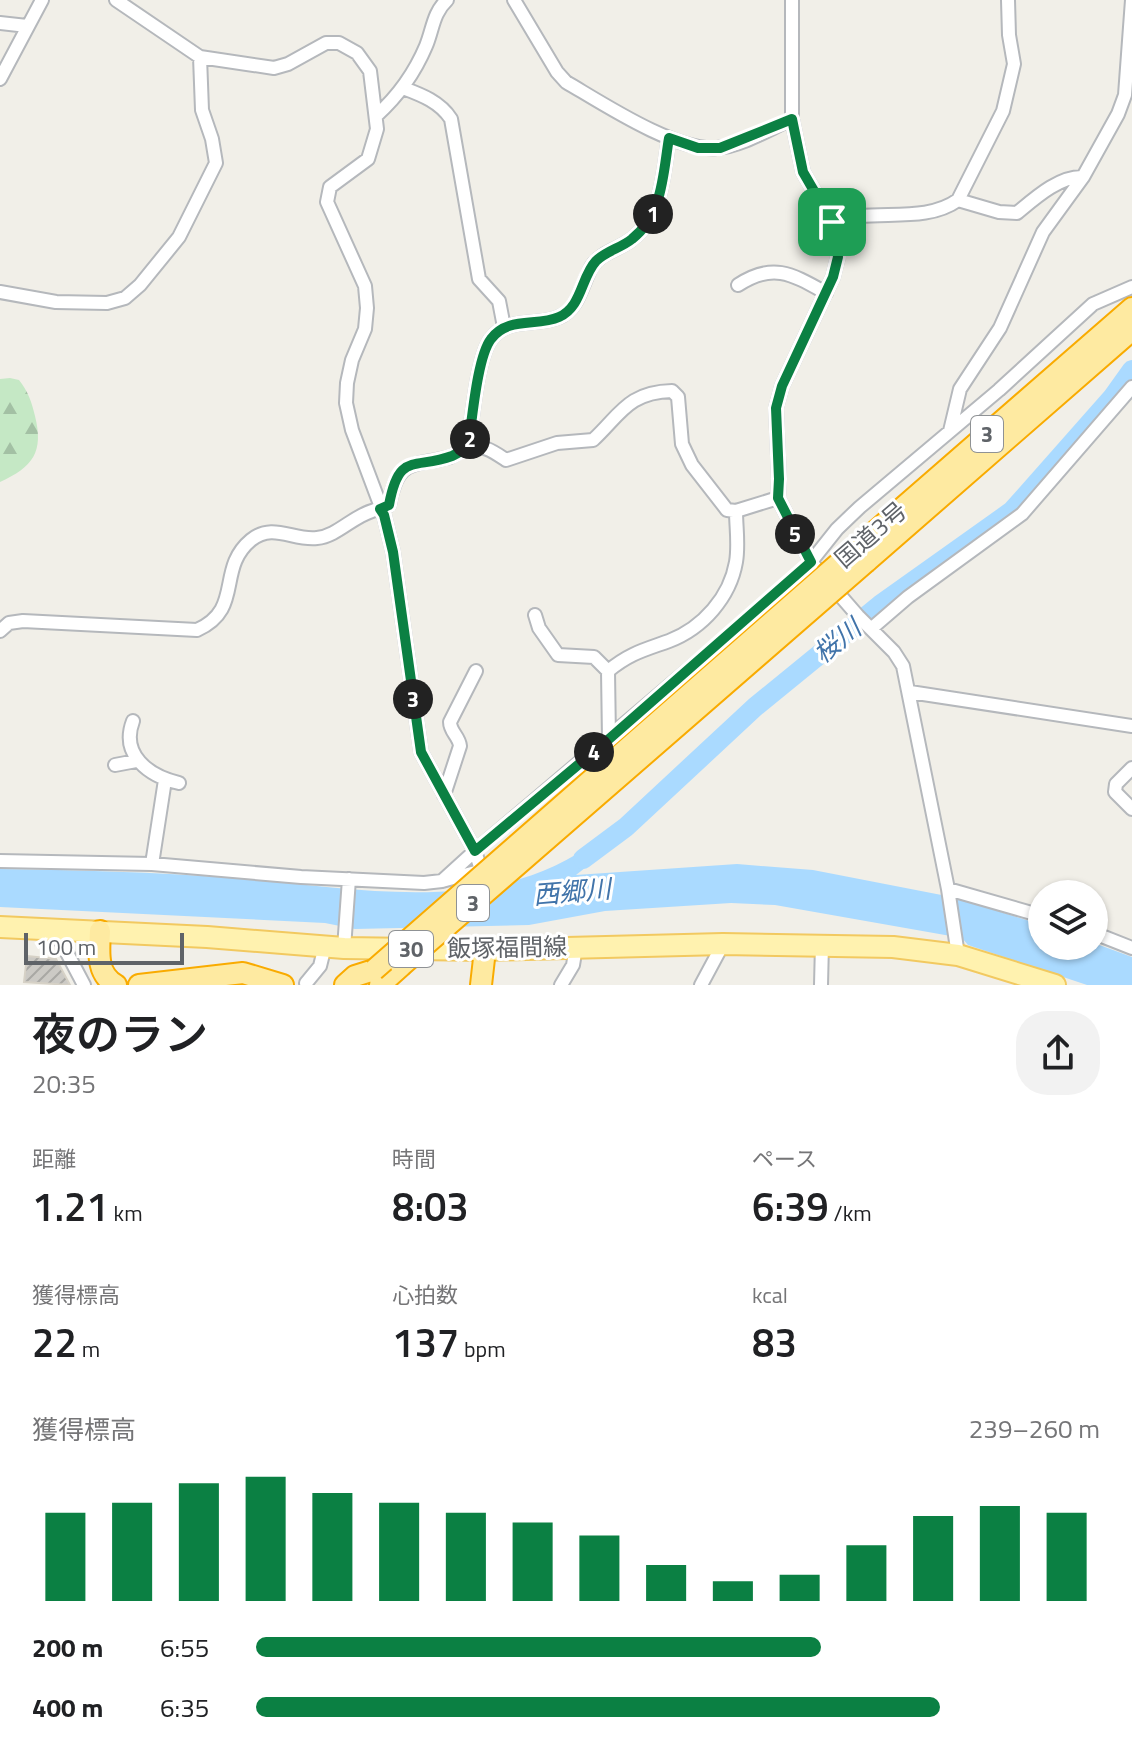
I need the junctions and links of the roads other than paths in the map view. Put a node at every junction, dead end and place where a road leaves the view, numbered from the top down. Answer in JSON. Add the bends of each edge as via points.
{"nodes":[{"id":1,"x":42,"y":0,"type":"edge"},
{"id":2,"x":116,"y":0,"type":"edge"},
{"id":3,"x":447,"y":0,"type":"edge"},
{"id":4,"x":792,"y":0,"type":"edge"},
{"id":5,"x":1008,"y":0,"type":"edge"},
{"id":6,"x":1132,"y":0,"type":"edge"},
{"id":7,"x":516,"y":1,"type":"edge"},
{"id":8,"x":0,"y":23,"type":"edge"},
{"id":9,"x":27,"y":26,"type":"junction"},
{"id":10,"x":200,"y":57,"type":"junction"},
{"id":11,"x":0,"y":79,"type":"edge"},
{"id":12,"x":403,"y":88,"type":"junction"},
{"id":13,"x":377,"y":115,"type":"junction"},
{"id":14,"x":792,"y":119,"type":"junction"},
{"id":15,"x":669,"y":138,"type":"junction"},
{"id":16,"x":1083,"y":177,"type":"junction"},
{"id":17,"x":958,"y":200,"type":"junction"},
{"id":18,"x":832,"y":222,"type":"junction"},
{"id":19,"x":738,"y":285,"type":"dead end"},
{"id":20,"x":1132,"y":287,"type":"edge"},
{"id":21,"x":0,"y":292,"type":"edge"},
{"id":22,"x":826,"y":293,"type":"junction"},
{"id":23,"x":1128,"y":323,"type":"edge"},
{"id":24,"x":504,"y":327,"type":"junction"},
{"id":25,"x":1129,"y":395,"type":"edge"},
{"id":26,"x":950,"y":432,"type":"junction"},
{"id":27,"x":468,"y":447,"type":"junction"},
{"id":28,"x":778,"y":498,"type":"junction"},
{"id":29,"x":380,"y":509,"type":"junction"},
{"id":30,"x":736,"y":511,"type":"junction"},
{"id":31,"x":860,"y":556,"type":"junction"},
{"id":32,"x":811,"y":562,"type":"junction"},
{"id":33,"x":535,"y":615,"type":"dead end"},
{"id":34,"x":866,"y":622,"type":"junction"},
{"id":35,"x":0,"y":631,"type":"edge"},
{"id":36,"x":476,"y":671,"type":"dead end"},
{"id":37,"x":608,"y":671,"type":"junction"},
{"id":38,"x":910,"y":692,"type":"junction"},
{"id":39,"x":133,"y":721,"type":"dead end"},
{"id":40,"x":1132,"y":726,"type":"edge"},
{"id":41,"x":609,"y":739,"type":"junction"},
{"id":42,"x":136,"y":761,"type":"junction"},
{"id":43,"x":115,"y":765,"type":"dead end"},
{"id":44,"x":1132,"y":768,"type":"edge"},
{"id":45,"x":165,"y":780,"type":"junction"},
{"id":46,"x":179,"y":783,"type":"dead end"},
{"id":47,"x":444,"y":795,"type":"junction"},
{"id":48,"x":1132,"y":809,"type":"edge"},
{"id":49,"x":475,"y":851,"type":"junction"},
{"id":50,"x":0,"y":861,"type":"edge"},
{"id":51,"x":152,"y":864,"type":"junction"},
{"id":52,"x":522,"y":868,"type":"dead end"},
{"id":53,"x":481,"y":870,"type":"junction"},
{"id":54,"x":349,"y":879,"type":"junction"},
{"id":55,"x":442,"y":881,"type":"junction"},
{"id":56,"x":949,"y":890,"type":"junction"},
{"id":57,"x":1028,"y":912,"type":"edge"},
{"id":58,"x":0,"y":927,"type":"edge"},
{"id":59,"x":55,"y":930,"type":"junction"},
{"id":60,"x":100,"y":931,"type":"junction"},
{"id":61,"x":1108,"y":939,"type":"edge"},
{"id":62,"x":338,"y":941,"type":"junction"},
{"id":63,"x":723,"y":944,"type":"junction"},
{"id":64,"x":822,"y":944,"type":"junction"},
{"id":65,"x":576,"y":947,"type":"junction"},
{"id":66,"x":957,"y":948,"type":"junction"},
{"id":67,"x":1132,"y":948,"type":"edge"},
{"id":68,"x":485,"y":950,"type":"junction"},
{"id":69,"x":401,"y":973,"type":"edge"},
{"id":70,"x":377,"y":977,"type":"edge"},
{"id":71,"x":264,"y":980,"type":"edge"},
{"id":72,"x":306,"y":983,"type":"dead end"},
{"id":73,"x":84,"y":985,"type":"edge"},
{"id":74,"x":116,"y":985,"type":"edge"},
{"id":75,"x":139,"y":985,"type":"edge"},
{"id":76,"x":283,"y":985,"type":"edge"},
{"id":77,"x":345,"y":985,"type":"edge"},
{"id":78,"x":357,"y":985,"type":"edge"},
{"id":79,"x":481,"y":985,"type":"edge"},
{"id":80,"x":561,"y":985,"type":"edge"},
{"id":81,"x":701,"y":985,"type":"edge"},
{"id":82,"x":821,"y":985,"type":"edge"},
{"id":83,"x":1055,"y":985,"type":"edge"}],
"edges":[{"from":1,"to":9,"type":"street"},
{"from":2,"to":10,"type":"street"},
{"from":3,"to":12,"type":"street","via":[[437,9]]},
{"from":4,"to":14,"type":"street"},
{"from":5,"to":17,"type":"street","via":[[1014,64],[1003,111]]},
{"from":6,"to":16,"type":"street","via":[[1125,95]]},
{"from":7,"to":15,"type":"street","via":[[566,82]]},
{"from":8,"to":9,"type":"street"},
{"from":9,"to":11,"type":"street"},
{"from":10,"to":13,"type":"street","via":[[274,68],[326,43],[339,43],[357,53],[370,71]]},
{"from":10,"to":21,"type":"street","via":[[202,110],[216,163],[179,237],[140,285],[125,298],[107,303],[56,302]]},
{"from":12,"to":13,"type":"street"},
{"from":12,"to":24,"type":"street","via":[[423,95],[451,119],[479,279],[499,301]]},
{"from":13,"to":29,"type":"street","via":[[368,159],[330,187],[327,202],[365,286],[365,329],[352,360],[346,403]]},
{"from":14,"to":15,"type":"street","via":[[720,148],[698,148]]},
{"from":14,"to":18,"type":"street","via":[[803,172]]},
{"from":15,"to":24,"type":"street","via":[[659,201],[634,238],[594,263],[574,305],[559,317]]},
{"from":16,"to":17,"type":"street","via":[[1064,181],[1017,213]]},
{"from":16,"to":26,"type":"street","via":[[1043,232],[1000,328],[960,389]]},
{"from":17,"to":18,"type":"street","via":[[930,212],[863,214]]},
{"from":18,"to":22,"type":"street","via":[[838,257]]},
{"from":19,"to":22,"type":"street","via":[[756,273],[769,272],[792,276]]},
{"from":20,"to":26,"type":"street","via":[[1093,304]]},
{"from":22,"to":28,"type":"street","via":[[776,408]]},
{"from":23,"to":31,"type":"highway","name":"国道3号","number":"3"},
{"from":24,"to":27,"type":"street","via":[[483,355]]},
{"from":25,"to":34,"type":"street","via":[[1022,514]]},
{"from":26,"to":32,"type":"street","via":[[860,507]]},
{"from":27,"to":29,"type":"street","via":[[404,469],[393,483],[389,505]]},
{"from":27,"to":30,"type":"street","via":[[481,446],[506,460],[557,443],[593,440],[623,407],[672,391],[678,397],[682,444],[692,465],[718,501]]},
{"from":28,"to":30,"type":"street"},
{"from":28,"to":32,"type":"street"},
{"from":29,"to":35,"type":"street","via":[[326,537],[278,531],[253,538],[233,562],[222,612],[197,630],[23,621]]},
{"from":29,"to":47,"type":"street","via":[[393,552],[421,752]]},
{"from":30,"to":37,"type":"street","via":[[736,563],[709,614]]},
{"from":31,"to":69,"type":"highway","name":"国道3号","number":"3","bridge":true},
{"from":31,"to":70,"type":"highway","name":"国道3号","number":"3","bridge":true},
{"from":32,"to":34,"type":"street"},
{"from":32,"to":41,"type":"street"},
{"from":33,"to":37,"type":"street","via":[[558,655],[594,657]]},
{"from":34,"to":38,"type":"street","via":[[903,666]]},
{"from":36,"to":47,"type":"street","via":[[450,722],[460,746]]},
{"from":37,"to":41,"type":"street"},
{"from":38,"to":40,"type":"street"},
{"from":38,"to":56,"type":"street"},
{"from":39,"to":42,"type":"street","via":[[128,735]]},
{"from":41,"to":49,"type":"street"},
{"from":42,"to":43,"type":"street"},
{"from":42,"to":45,"type":"street"},
{"from":44,"to":48,"type":"street","via":[[1115,792]]},
{"from":45,"to":46,"type":"street"},
{"from":45,"to":51,"type":"street"},
{"from":47,"to":49,"type":"street"},
{"from":49,"to":53,"type":"street"},
{"from":49,"to":55,"type":"street"},
{"from":50,"to":51,"type":"street"},
{"from":51,"to":54,"type":"street"},
{"from":52,"to":53,"type":"street"},
{"from":53,"to":55,"type":"street"},
{"from":54,"to":55,"type":"street"},
{"from":54,"to":62,"type":"street"},
{"from":56,"to":57,"type":"street"},
{"from":56,"to":66,"type":"street"},
{"from":58,"to":59,"type":"main road","name":"飯塚福間線","number":"30"},
{"from":59,"to":60,"type":"main road","name":"飯塚福間線","number":"30"},
{"from":59,"to":73,"type":"street"},
{"from":60,"to":62,"type":"main road","name":"飯塚福間線","number":"30"},
{"from":60,"to":74,"type":"highway","via":[[101,970]]},
{"from":61,"to":67,"type":"street"},
{"from":62,"to":68,"type":"main road","name":"飯塚福間線","number":"30"},
{"from":62,"to":72,"type":"street"},
{"from":63,"to":64,"type":"main road","name":"飯塚福間線","number":"30"},
{"from":63,"to":65,"type":"main road","name":"飯塚福間線","number":"30"},
{"from":63,"to":81,"type":"street"},
{"from":64,"to":66,"type":"main road","number":"30"},
{"from":64,"to":82,"type":"street"},
{"from":65,"to":68,"type":"main road","name":"飯塚福間線","number":"30"},
{"from":65,"to":80,"type":"street"},
{"from":66,"to":83,"type":"main road","number":"30"},
{"from":68,"to":79,"type":"highway"},
{"from":69,"to":70,"type":"highway","name":"国道3号","number":"3"},
{"from":70,"to":77,"type":"highway","via":[[355,976]]},
{"from":70,"to":78,"type":"highway","name":"国道3号","number":"3"},
{"from":71,"to":75,"type":"highway","via":[[243,973]]},
{"from":71,"to":76,"type":"highway"}]}
